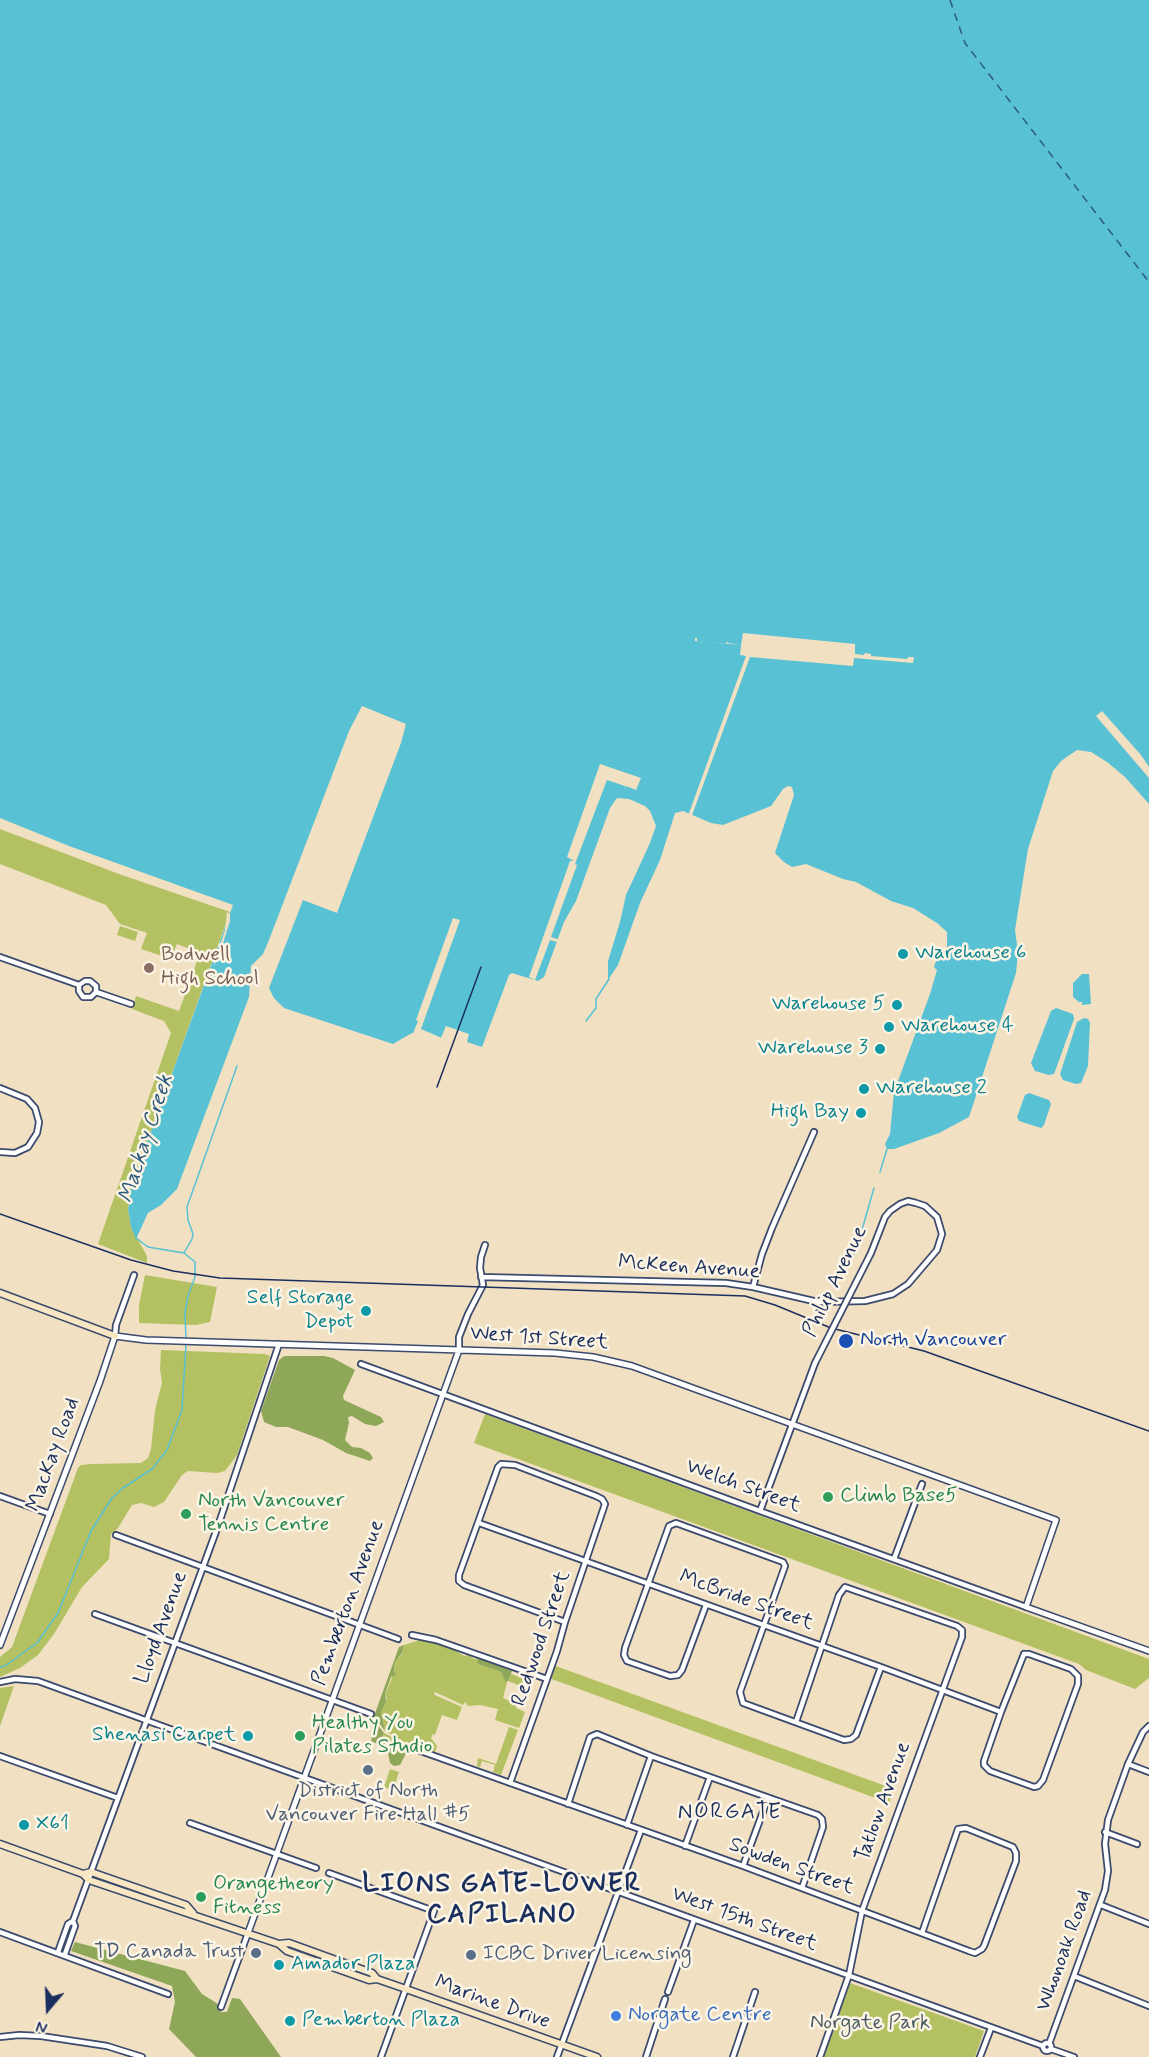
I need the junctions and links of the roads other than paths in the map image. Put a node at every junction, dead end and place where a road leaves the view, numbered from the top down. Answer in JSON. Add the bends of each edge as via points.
{"nodes":[{"id":1,"x":0,"y":957,"type":"edge"},
{"id":2,"x":79,"y":985,"type":"junction"},
{"id":3,"x":96,"y":992,"type":"junction"},
{"id":4,"x":131,"y":1004,"type":"dead end"},
{"id":5,"x":0,"y":1088,"type":"edge"},
{"id":6,"x":814,"y":1132,"type":"dead end"},
{"id":7,"x":0,"y":1152,"type":"edge"},
{"id":8,"x":486,"y":1245,"type":"dead end"},
{"id":9,"x":134,"y":1275,"type":"dead end"},
{"id":10,"x":481,"y":1277,"type":"junction"},
{"id":11,"x":753,"y":1287,"type":"junction"},
{"id":12,"x":0,"y":1293,"type":"edge"},
{"id":13,"x":892,"y":1294,"type":"joint"},
{"id":14,"x":115,"y":1336,"type":"junction"},
{"id":15,"x":279,"y":1344,"type":"junction"},
{"id":16,"x":459,"y":1350,"type":"junction"},
{"id":17,"x":361,"y":1364,"type":"dead end"},
{"id":18,"x":444,"y":1394,"type":"junction"},
{"id":19,"x":792,"y":1424,"type":"junction"},
{"id":20,"x":922,"y":1484,"type":"dead end"},
{"id":21,"x":0,"y":1496,"type":"edge"},
{"id":22,"x":760,"y":1511,"type":"junction"},
{"id":23,"x":50,"y":1514,"type":"junction"},
{"id":24,"x":478,"y":1523,"type":"junction"},
{"id":25,"x":116,"y":1535,"type":"dead end"},
{"id":26,"x":894,"y":1559,"type":"junction"},
{"id":27,"x":586,"y":1561,"type":"junction"},
{"id":28,"x":202,"y":1567,"type":"junction"},
{"id":29,"x":648,"y":1584,"type":"junction"},
{"id":30,"x":706,"y":1605,"type":"junction"},
{"id":31,"x":1026,"y":1607,"type":"junction"},
{"id":32,"x":95,"y":1614,"type":"dead end"},
{"id":33,"x":565,"y":1622,"type":"junction"},
{"id":34,"x":359,"y":1625,"type":"junction"},
{"id":35,"x":765,"y":1625,"type":"junction"},
{"id":36,"x":412,"y":1635,"type":"dead end"},
{"id":37,"x":398,"y":1639,"type":"dead end"},
{"id":38,"x":175,"y":1643,"type":"junction"},
{"id":39,"x":0,"y":1645,"type":"edge"},
{"id":40,"x":823,"y":1646,"type":"junction"},
{"id":41,"x":1149,"y":1651,"type":"edge"},
{"id":42,"x":881,"y":1667,"type":"junction"},
{"id":43,"x":547,"y":1679,"type":"junction"},
{"id":44,"x":0,"y":1682,"type":"edge"},
{"id":45,"x":942,"y":1691,"type":"junction"},
{"id":46,"x":331,"y":1700,"type":"junction"},
{"id":47,"x":1001,"y":1712,"type":"junction"},
{"id":48,"x":371,"y":1714,"type":"dead end"},
{"id":49,"x":147,"y":1720,"type":"junction"},
{"id":50,"x":796,"y":1722,"type":"junction"},
{"id":51,"x":1149,"y":1726,"type":"edge"},
{"id":52,"x":415,"y":1749,"type":"dead end"},
{"id":53,"x":0,"y":1756,"type":"edge"},
{"id":54,"x":651,"y":1756,"type":"junction"},
{"id":55,"x":1128,"y":1764,"type":"junction"},
{"id":56,"x":1149,"y":1772,"type":"edge"},
{"id":57,"x":304,"y":1777,"type":"junction"},
{"id":58,"x":710,"y":1777,"type":"junction"},
{"id":59,"x":510,"y":1783,"type":"junction"},
{"id":60,"x":118,"y":1798,"type":"junction"},
{"id":61,"x":768,"y":1798,"type":"junction"},
{"id":62,"x":568,"y":1804,"type":"junction"},
{"id":63,"x":190,"y":1823,"type":"dead end"},
{"id":64,"x":627,"y":1825,"type":"junction"},
{"id":65,"x":641,"y":1830,"type":"junction"},
{"id":66,"x":1105,"y":1832,"type":"junction"},
{"id":67,"x":0,"y":1844,"type":"edge"},
{"id":68,"x":1137,"y":1844,"type":"dead end"},
{"id":69,"x":685,"y":1846,"type":"junction"},
{"id":70,"x":277,"y":1854,"type":"junction"},
{"id":71,"x":743,"y":1866,"type":"junction"},
{"id":72,"x":316,"y":1868,"type":"dead end"},
{"id":73,"x":329,"y":1873,"type":"dead end"},
{"id":74,"x":90,"y":1876,"type":"junction"},
{"id":75,"x":802,"y":1888,"type":"junction"},
{"id":76,"x":618,"y":1891,"type":"junction"},
{"id":77,"x":1101,"y":1905,"type":"junction"},
{"id":78,"x":862,"y":1911,"type":"junction"},
{"id":79,"x":694,"y":1920,"type":"junction"},
{"id":80,"x":73,"y":1921,"type":"junction"},
{"id":81,"x":1149,"y":1924,"type":"edge"},
{"id":82,"x":0,"y":1932,"type":"edge"},
{"id":83,"x":248,"y":1933,"type":"junction"},
{"id":84,"x":922,"y":1933,"type":"junction"},
{"id":85,"x":58,"y":1952,"type":"junction"},
{"id":86,"x":65,"y":1954,"type":"junction"},
{"id":87,"x":849,"y":1975,"type":"junction"},
{"id":88,"x":1074,"y":1976,"type":"junction"},
{"id":89,"x":406,"y":1989,"type":"junction"},
{"id":90,"x":668,"y":1992,"type":"dead end"},
{"id":91,"x":755,"y":1992,"type":"dead end"},
{"id":92,"x":168,"y":1994,"type":"dead end"},
{"id":93,"x":665,"y":1999,"type":"dead end"},
{"id":94,"x":1149,"y":2006,"type":"edge"},
{"id":95,"x":221,"y":2007,"type":"dead end"},
{"id":96,"x":990,"y":2028,"type":"junction"},
{"id":97,"x":0,"y":2037,"type":"edge"},
{"id":98,"x":562,"y":2045,"type":"junction"},
{"id":99,"x":1047,"y":2048,"type":"junction"},
{"id":100,"x":142,"y":2057,"type":"edge"},
{"id":101,"x":381,"y":2057,"type":"edge"},
{"id":102,"x":557,"y":2057,"type":"edge"},
{"id":103,"x":597,"y":2057,"type":"edge"},
{"id":104,"x":646,"y":2057,"type":"edge"},
{"id":105,"x":733,"y":2057,"type":"edge"},
{"id":106,"x":820,"y":2057,"type":"edge"},
{"id":107,"x":980,"y":2057,"type":"edge"},
{"id":108,"x":1044,"y":2057,"type":"edge"},
{"id":109,"x":1074,"y":2057,"type":"edge"}],
"edges":[{"from":1,"to":2,"type":"street"},
{"from":2,"to":3,"type":"street","via":[[90,981]]},
{"from":2,"to":3,"type":"street","via":[[79,993],[85,998]]},
{"from":3,"to":4,"type":"street"},
{"from":5,"to":7,"type":"street","via":[[27,1099],[37,1111],[39,1122],[28,1147],[15,1153]]},
{"from":6,"to":11,"type":"street","via":[[772,1228]]},
{"from":8,"to":10,"type":"street","name":"Pemberton Avenue","via":[[481,1257]]},
{"from":9,"to":14,"type":"street","name":"MacKay Road"},
{"from":10,"to":11,"type":"street","name":"McKeen Avenue","via":[[624,1279]]},
{"from":10,"to":16,"type":"street","name":"Pemberton Avenue","via":[[483,1285],[459,1337]]},
{"from":11,"to":13,"type":"street","name":"McKeen Avenue","via":[[828,1303],[866,1301]]},
{"from":12,"to":14,"type":"main road","name":"West 1st Street"},
{"from":13,"to":19,"type":"street","name":"Philip Avenue","bridge":true,"via":[[908,1284],[937,1250],[942,1234],[937,1217],[925,1206],[908,1201],[885,1217],[872,1253],[815,1363]]},
{"from":14,"to":15,"type":"street","name":"West 1st Street"},
{"from":14,"to":23,"type":"street","name":"MacKay Road"},
{"from":15,"to":16,"type":"street","name":"West 1st Street"},
{"from":15,"to":28,"type":"street","name":"Lloyd Avenue"},
{"from":16,"to":18,"type":"street","name":"Pemberton Avenue"},
{"from":16,"to":19,"type":"street","name":"West 1st Street","via":[[555,1353],[610,1360]]},
{"from":17,"to":18,"type":"street","name":"Welch Street"},
{"from":18,"to":22,"type":"street","name":"Welch Street"},
{"from":18,"to":34,"type":"street","name":"Pemberton Avenue"},
{"from":19,"to":22,"type":"street","name":"Philip Avenue"},
{"from":19,"to":31,"type":"street","name":"West 1st Street","via":[[1056,1520]]},
{"from":20,"to":26,"type":"street"},
{"from":21,"to":23,"type":"street"},
{"from":22,"to":26,"type":"street","name":"Welch Street"},
{"from":23,"to":39,"type":"street","name":"MacKay Road"},
{"from":24,"to":27,"type":"street","name":"McBride Street"},
{"from":24,"to":27,"type":"street","name":"Redwood Street","via":[[498,1467],[504,1463],[602,1498],[605,1504]]},
{"from":24,"to":33,"type":"street","via":[[459,1581]]},
{"from":25,"to":28,"type":"street"},
{"from":26,"to":31,"type":"street","name":"Welch Street"},
{"from":27,"to":29,"type":"street","name":"McBride Street"},
{"from":27,"to":33,"type":"street","name":"Redwood Street"},
{"from":28,"to":34,"type":"street"},
{"from":28,"to":38,"type":"street","name":"Lloyd Avenue"},
{"from":29,"to":30,"type":"street","name":"McBride Street"},
{"from":29,"to":30,"type":"street","via":[[624,1648],[627,1661],[670,1676],[678,1675]]},
{"from":29,"to":35,"type":"street","via":[[669,1526],[676,1522],[783,1562],[783,1573]]},
{"from":30,"to":35,"type":"street","name":"McBride Street"},
{"from":31,"to":41,"type":"street","name":"Welch Street"},
{"from":32,"to":38,"type":"street"},
{"from":33,"to":43,"type":"street","name":"Redwood Street"},
{"from":34,"to":37,"type":"street"},
{"from":34,"to":46,"type":"street","name":"Pemberton Avenue"},
{"from":35,"to":40,"type":"street","name":"McBride Street"},
{"from":35,"to":50,"type":"street","via":[[741,1696],[743,1703]]},
{"from":36,"to":43,"type":"street"},
{"from":38,"to":46,"type":"street"},
{"from":38,"to":49,"type":"street","name":"Lloyd Avenue"},
{"from":40,"to":42,"type":"street","name":"McBride Street"},
{"from":40,"to":45,"type":"street","name":"Tatlow Avenue","via":[[845,1587],[957,1626],[962,1637]]},
{"from":40,"to":50,"type":"street"},
{"from":42,"to":45,"type":"street","name":"McBride Street"},
{"from":42,"to":50,"type":"street","via":[[856,1735],[851,1739],[844,1740]]},
{"from":43,"to":59,"type":"street","name":"Redwood Street"},
{"from":44,"to":49,"type":"street","name":"West 15th Street","via":[[30,1679]]},
{"from":45,"to":47,"type":"street","name":"McBride Street"},
{"from":45,"to":78,"type":"street","name":"Tatlow Avenue"},
{"from":46,"to":48,"type":"street"},
{"from":46,"to":57,"type":"street","name":"Pemberton Avenue"},
{"from":47,"to":47,"type":"street","via":[[984,1765],[990,1771],[1038,1786],[1078,1676],[1071,1669],[1024,1654]]},
{"from":49,"to":57,"type":"street","name":"West 15th Street"},
{"from":49,"to":60,"type":"street","name":"Lloyd Avenue"},
{"from":51,"to":55,"type":"street","name":"Whonoak Road"},
{"from":52,"to":59,"type":"street","name":"Sowden Street"},
{"from":53,"to":60,"type":"street"},
{"from":54,"to":58,"type":"street"},
{"from":54,"to":62,"type":"street","via":[[597,1734],[590,1737]]},
{"from":54,"to":64,"type":"street"},
{"from":55,"to":56,"type":"street"},
{"from":55,"to":66,"type":"street","name":"Whonoak Road"},
{"from":57,"to":70,"type":"street","name":"Pemberton Avenue"},
{"from":57,"to":76,"type":"street","name":"West 15th Street"},
{"from":58,"to":61,"type":"street"},
{"from":58,"to":69,"type":"street"},
{"from":59,"to":62,"type":"street","name":"Sowden Street"},
{"from":60,"to":74,"type":"street","name":"Lloyd Avenue"},
{"from":61,"to":71,"type":"street"},
{"from":61,"to":75,"type":"street","via":[[818,1815],[823,1823]]},
{"from":62,"to":64,"type":"street","name":"Sowden Street"},
{"from":63,"to":70,"type":"street"},
{"from":64,"to":65,"type":"street","name":"Sowden Street"},
{"from":65,"to":69,"type":"street","name":"Sowden Street"},
{"from":65,"to":76,"type":"street"},
{"from":66,"to":68,"type":"street"},
{"from":66,"to":77,"type":"street","name":"Whonoak Road","via":[[1108,1879]]},
{"from":67,"to":74,"type":"main road"},
{"from":69,"to":71,"type":"street","name":"Sowden Street"},
{"from":70,"to":72,"type":"street"},
{"from":70,"to":83,"type":"street","name":"Pemberton Avenue"},
{"from":71,"to":75,"type":"street","name":"Sowden Street"},
{"from":73,"to":89,"type":"street","via":[[434,1911]]},
{"from":74,"to":80,"type":"street","name":"Lloyd Avenue"},
{"from":74,"to":83,"type":"main road","name":"Marine Drive","via":[[186,1905],[193,1914]]},
{"from":75,"to":78,"type":"street","name":"Sowden Street"},
{"from":76,"to":79,"type":"street","name":"West 15th Street"},
{"from":76,"to":98,"type":"street"},
{"from":77,"to":81,"type":"street"},
{"from":77,"to":88,"type":"street","name":"Whonoak Road"},
{"from":78,"to":84,"type":"street","name":"Sowden Street"},
{"from":78,"to":87,"type":"street","name":"Tatlow Avenue"},
{"from":79,"to":87,"type":"street","name":"West 15th Street"},
{"from":79,"to":90,"type":"street"},
{"from":80,"to":85,"type":"street","name":"Lloyd Avenue","via":[[68,1924]]},
{"from":80,"to":86,"type":"street","name":"Lloyd Avenue","via":[[75,1926]]},
{"from":82,"to":85,"type":"street"},
{"from":83,"to":89,"type":"main road","name":"Marine Drive","via":[[279,1944],[287,1951]]},
{"from":83,"to":95,"type":"street","name":"Pemberton Avenue"},
{"from":84,"to":84,"type":"street","name":"Sowden Street","via":[[979,1952],[1016,1862],[1014,1848],[966,1828],[958,1829]]},
{"from":85,"to":86,"type":"street"},
{"from":86,"to":92,"type":"street"},
{"from":87,"to":96,"type":"street","name":"West 15th Street"},
{"from":87,"to":106,"type":"street","name":"Tatlow Avenue"},
{"from":88,"to":94,"type":"street"},
{"from":88,"to":99,"type":"street","name":"Whonoak Road"},
{"from":89,"to":98,"type":"main road","name":"Marine Drive"},
{"from":89,"to":101,"type":"street"},
{"from":91,"to":105,"type":"street"},
{"from":93,"to":104,"type":"street"},
{"from":96,"to":99,"type":"street","name":"West 15th Street"},
{"from":96,"to":107,"type":"street"},
{"from":97,"to":100,"type":"street","via":[[41,2036],[107,2046]]},
{"from":98,"to":102,"type":"street"},
{"from":98,"to":103,"type":"main road","name":"Marine Drive"},
{"from":99,"to":108,"type":"street","name":"Whonoak Road"},
{"from":99,"to":109,"type":"street","name":"West 15th Street"}]}
